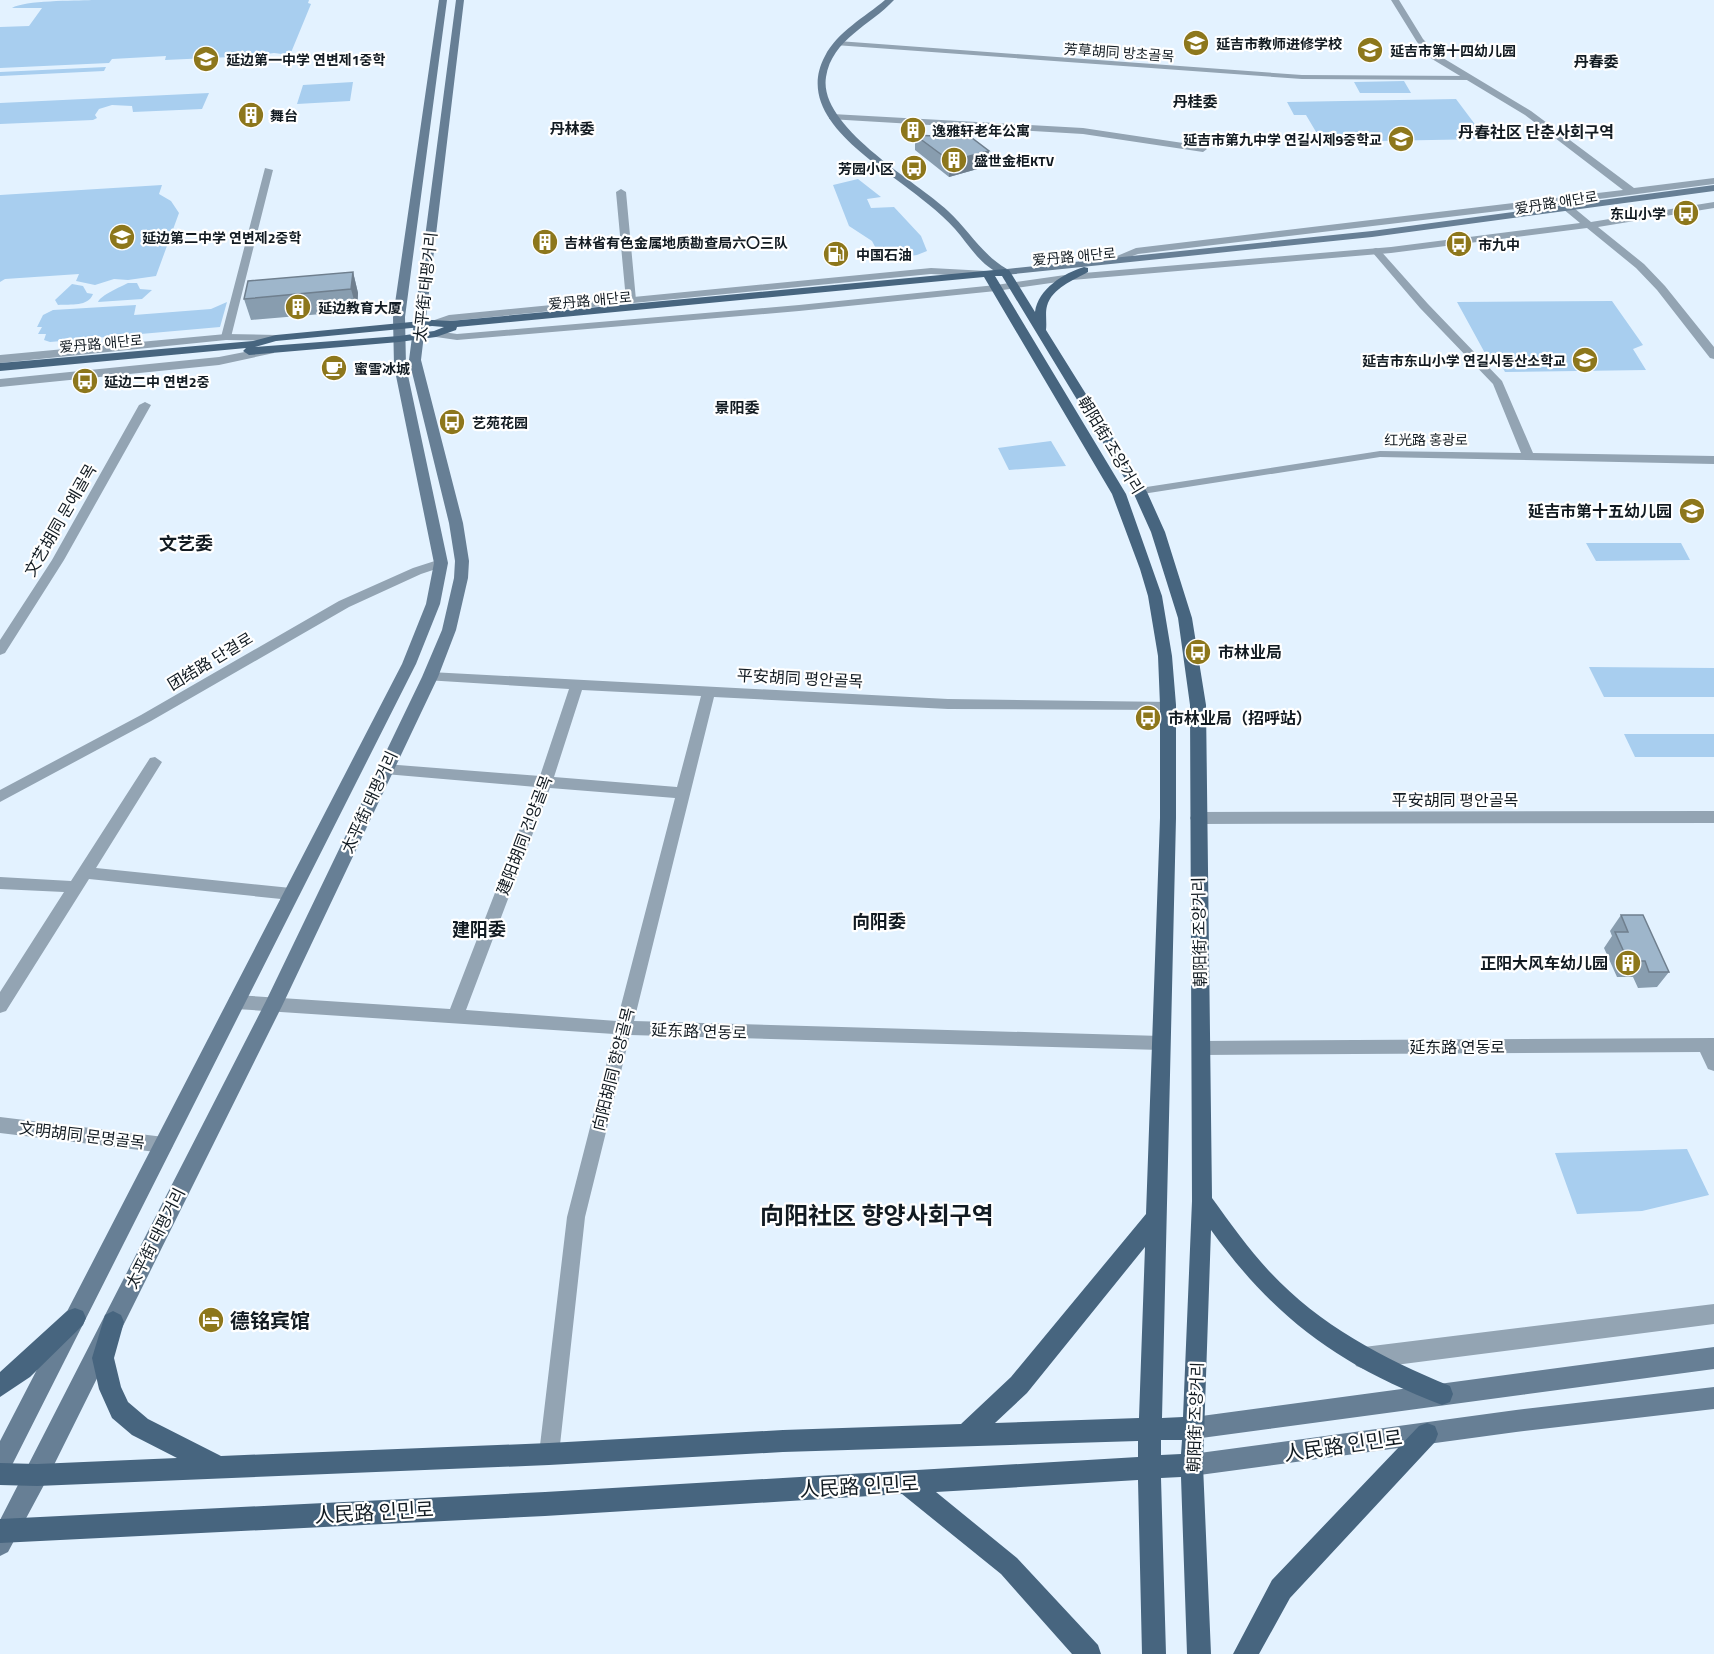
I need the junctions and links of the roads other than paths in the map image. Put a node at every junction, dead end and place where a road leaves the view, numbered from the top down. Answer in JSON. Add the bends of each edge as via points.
{"nodes":[{"id":1,"x":443,"y":0,"type":"edge"},
{"id":2,"x":459,"y":0,"type":"edge"},
{"id":3,"x":890,"y":0,"type":"edge"},
{"id":4,"x":1395,"y":0,"type":"edge"},
{"id":5,"x":838,"y":44,"type":"junction"},
{"id":6,"x":1470,"y":78,"type":"junction"},
{"id":7,"x":832,"y":117,"type":"junction"},
{"id":8,"x":1203,"y":149,"type":"dead end"},
{"id":9,"x":268,"y":170,"type":"dead end"},
{"id":10,"x":1714,"y":180,"type":"edge"},
{"id":11,"x":1714,"y":188,"type":"edge"},
{"id":12,"x":621,"y":192,"type":"dead end"},
{"id":13,"x":1632,"y":192,"type":"junction"},
{"id":14,"x":1714,"y":194,"type":"edge"},
{"id":15,"x":1559,"y":201,"type":"junction"},
{"id":16,"x":1714,"y":205,"type":"edge"},
{"id":17,"x":1572,"y":212,"type":"junction"},
{"id":18,"x":1589,"y":225,"type":"junction"},
{"id":19,"x":1376,"y":251,"type":"junction"},
{"id":20,"x":1115,"y":259,"type":"junction"},
{"id":21,"x":1084,"y":270,"type":"junction"},
{"id":22,"x":991,"y":276,"type":"junction"},
{"id":23,"x":1072,"y":277,"type":"junction"},
{"id":24,"x":1010,"y":278,"type":"junction"},
{"id":25,"x":631,"y":300,"type":"junction"},
{"id":26,"x":427,"y":329,"type":"junction"},
{"id":27,"x":1041,"y":329,"type":"junction"},
{"id":28,"x":400,"y":333,"type":"junction"},
{"id":29,"x":226,"y":337,"type":"junction"},
{"id":30,"x":276,"y":338,"type":"junction"},
{"id":31,"x":350,"y":338,"type":"junction"},
{"id":32,"x":270,"y":351,"type":"junction"},
{"id":33,"x":1714,"y":355,"type":"edge"},
{"id":34,"x":0,"y":359,"type":"edge"},
{"id":35,"x":0,"y":367,"type":"edge"},
{"id":36,"x":0,"y":373,"type":"edge"},
{"id":37,"x":0,"y":383,"type":"edge"},
{"id":38,"x":145,"y":405,"type":"dead end"},
{"id":39,"x":1528,"y":456,"type":"junction"},
{"id":40,"x":1714,"y":460,"type":"edge"},
{"id":41,"x":1140,"y":492,"type":"junction"},
{"id":42,"x":441,"y":563,"type":"junction"},
{"id":43,"x":0,"y":650,"type":"edge"},
{"id":44,"x":430,"y":677,"type":"junction"},
{"id":45,"x":577,"y":684,"type":"junction"},
{"id":46,"x":709,"y":691,"type":"junction"},
{"id":47,"x":1168,"y":705,"type":"junction"},
{"id":48,"x":155,"y":762,"type":"dead end"},
{"id":49,"x":385,"y":769,"type":"junction"},
{"id":50,"x":545,"y":782,"type":"junction"},
{"id":51,"x":683,"y":793,"type":"junction"},
{"id":52,"x":0,"y":797,"type":"edge"},
{"id":53,"x":1714,"y":817,"type":"edge"},
{"id":54,"x":1197,"y":818,"type":"junction"},
{"id":55,"x":81,"y":880,"type":"junction"},
{"id":56,"x":0,"y":883,"type":"edge"},
{"id":57,"x":291,"y":894,"type":"junction"},
{"id":58,"x":237,"y":1002,"type":"junction"},
{"id":59,"x":274,"y":1004,"type":"junction"},
{"id":60,"x":0,"y":1006,"type":"edge"},
{"id":61,"x":455,"y":1017,"type":"junction"},
{"id":62,"x":623,"y":1028,"type":"junction"},
{"id":63,"x":1161,"y":1043,"type":"junction"},
{"id":64,"x":1710,"y":1046,"type":"edge"},
{"id":65,"x":1201,"y":1048,"type":"junction"},
{"id":66,"x":1714,"y":1064,"type":"edge"},
{"id":67,"x":0,"y":1125,"type":"edge"},
{"id":68,"x":164,"y":1144,"type":"junction"},
{"id":69,"x":1202,"y":1201,"type":"junction"},
{"id":70,"x":1155,"y":1218,"type":"junction"},
{"id":71,"x":1714,"y":1314,"type":"edge"},
{"id":72,"x":75,"y":1318,"type":"junction"},
{"id":73,"x":113,"y":1322,"type":"junction"},
{"id":74,"x":1362,"y":1358,"type":"junction"},
{"id":75,"x":1714,"y":1359,"type":"edge"},
{"id":76,"x":0,"y":1386,"type":"edge"},
{"id":77,"x":1442,"y":1394,"type":"junction"},
{"id":78,"x":1714,"y":1398,"type":"edge"},
{"id":79,"x":1194,"y":1428,"type":"junction"},
{"id":80,"x":1151,"y":1430,"type":"junction"},
{"id":81,"x":1427,"y":1434,"type":"junction"},
{"id":82,"x":966,"y":1435,"type":"junction"},
{"id":83,"x":549,"y":1454,"type":"junction"},
{"id":84,"x":0,"y":1465,"type":"edge"},
{"id":85,"x":1192,"y":1465,"type":"junction"},
{"id":86,"x":218,"y":1466,"type":"junction"},
{"id":87,"x":1149,"y":1467,"type":"junction"},
{"id":88,"x":0,"y":1474,"type":"edge"},
{"id":89,"x":37,"y":1475,"type":"junction"},
{"id":90,"x":907,"y":1483,"type":"junction"},
{"id":91,"x":2,"y":1536,"type":"edge"},
{"id":92,"x":1089,"y":1654,"type":"edge"},
{"id":93,"x":1154,"y":1654,"type":"edge"},
{"id":94,"x":1199,"y":1654,"type":"edge"},
{"id":95,"x":1245,"y":1654,"type":"edge"}],
"edges":[{"from":1,"to":28,"type":"main road","name":"太平街 태평거리","via":[[400,307]]},
{"from":2,"to":26,"type":"main road","name":"太平街 태평거리"},
{"from":3,"to":5,"type":"main road","name":"朝阳街 조양거리"},
{"from":4,"to":6,"type":"street","via":[[1434,57]]},
{"from":5,"to":6,"type":"street","name":"芳草胡同 방초골목","via":[[1302,77]]},
{"from":5,"to":7,"type":"main road","name":"朝阳街 조양거리","via":[[828,56],[821,77],[823,97]]},
{"from":6,"to":13,"type":"street","via":[[1528,113]]},
{"from":7,"to":8,"type":"street","via":[[1083,131]]},
{"from":7,"to":22,"type":"main road","name":"朝阳街 조양거리","via":[[860,146],[954,222]]},
{"from":9,"to":29,"type":"street"},
{"from":10,"to":13,"type":"street","name":"爱丹路 애단로"},
{"from":11,"to":17,"type":"main road","name":"爱丹路 애단로"},
{"from":12,"to":25,"type":"street"},
{"from":13,"to":15,"type":"street","name":"爱丹路 애단로"},
{"from":14,"to":17,"type":"main road","name":"爱丹路 애단로"},
{"from":15,"to":17,"type":"street"},
{"from":15,"to":20,"type":"street","name":"爱丹路 애단로","via":[[1136,251]]},
{"from":16,"to":18,"type":"street","name":"爱丹路 애단로"},
{"from":17,"to":18,"type":"street"},
{"from":17,"to":20,"type":"main road","name":"爱丹路 애단로"},
{"from":17,"to":21,"type":"main road","name":"爱丹路 애단로","via":[[1438,235]]},
{"from":18,"to":19,"type":"street","name":"爱丹路 애단로"},
{"from":18,"to":33,"type":"street","via":[[1661,288]]},
{"from":19,"to":23,"type":"street","name":"爱丹路 애단로"},
{"from":19,"to":39,"type":"street","via":[[1497,383]]},
{"from":20,"to":24,"type":"main road","name":"爱丹路 애단로"},
{"from":21,"to":23,"type":"main road"},
{"from":21,"to":24,"type":"main road","name":"爱丹路 애단로"},
{"from":22,"to":24,"type":"main road","name":"爱丹路 애단로"},
{"from":22,"to":25,"type":"street","name":"爱丹路 애단로","via":[[931,271]]},
{"from":22,"to":26,"type":"street","name":"爱丹路 애단로","via":[[799,308],[457,337]]},
{"from":22,"to":47,"type":"main road","name":"朝阳街 조양거리","via":[[1119,494],[1155,596]]},
{"from":23,"to":24,"type":"street","name":"爱丹路 애단로"},
{"from":23,"to":27,"type":"main road","via":[[1045,298]]},
{"from":24,"to":27,"type":"main road","name":"朝阳街 조양거리"},
{"from":25,"to":26,"type":"street","name":"爱丹路 애단로","via":[[449,318]]},
{"from":26,"to":28,"type":"main road","name":"爱丹路 애단로"},
{"from":26,"to":44,"type":"main road","name":"太平街 태평거리","via":[[415,360],[462,561],[449,630]]},
{"from":27,"to":41,"type":"main road","name":"朝阳街 조양거리"},
{"from":28,"to":31,"type":"main road","name":"爱丹路 애단로"},
{"from":28,"to":42,"type":"main road","name":"太平街 태평거리","via":[[400,366]]},
{"from":29,"to":30,"type":"street","name":"爱丹路 애단로"},
{"from":29,"to":34,"type":"street","name":"爱丹路 애단로"},
{"from":30,"to":31,"type":"main road","name":"爱丹路 애단로"},
{"from":30,"to":35,"type":"main road","name":"爱丹路 애단로","via":[[253,344]]},
{"from":31,"to":32,"type":"main road","name":"爱丹路 애단로"},
{"from":32,"to":36,"type":"main road","name":"爱丹路 애단로","via":[[223,351]]},
{"from":32,"to":37,"type":"street","name":"爱丹路 애단로","via":[[219,361]]},
{"from":38,"to":43,"type":"street","name":"文艺胡同 문예골목","via":[[58,560]]},
{"from":39,"to":40,"type":"street","name":"红光路 홍광로"},
{"from":39,"to":41,"type":"street","name":"红光路 홍광로","via":[[1380,454]]},
{"from":41,"to":54,"type":"main road","name":"朝阳街 조양거리","via":[[1158,532],[1185,618],[1198,705]]},
{"from":42,"to":52,"type":"street","name":"团结路 단결로","via":[[344,604]]},
{"from":42,"to":57,"type":"main road","name":"太平街 태평거리","via":[[433,604],[416,648]]},
{"from":44,"to":45,"type":"street","name":"平安胡同 평안골목"},
{"from":44,"to":49,"type":"main road","name":"太平街 태평거리"},
{"from":45,"to":46,"type":"street","name":"平安胡同 평안골목"},
{"from":45,"to":50,"type":"street","name":"建阳胡同 건양골목"},
{"from":46,"to":47,"type":"street","name":"平安胡同 평안골목","via":[[948,704]]},
{"from":46,"to":51,"type":"street","name":"向阳胡同 향양골목"},
{"from":47,"to":63,"type":"main road","name":"朝阳街 조양거리"},
{"from":48,"to":55,"type":"street"},
{"from":49,"to":50,"type":"street"},
{"from":49,"to":59,"type":"main road","name":"太平街 태평거리"},
{"from":50,"to":51,"type":"street"},
{"from":50,"to":61,"type":"street","name":"建阳胡同 건양골목"},
{"from":51,"to":62,"type":"street","name":"向阳胡同 향양골목"},
{"from":53,"to":54,"type":"street","name":"平安胡同 평안골목"},
{"from":54,"to":65,"type":"main road","name":"朝阳街 조양거리"},
{"from":55,"to":56,"type":"street"},
{"from":55,"to":57,"type":"street"},
{"from":55,"to":60,"type":"street"},
{"from":57,"to":58,"type":"main road","name":"太平街 태평거리"},
{"from":58,"to":59,"type":"street","name":"延东路 연동로"},
{"from":58,"to":68,"type":"main road","name":"太平街 태평거리"},
{"from":59,"to":61,"type":"street","name":"延东路 연동로"},
{"from":59,"to":73,"type":"main road","name":"太平街 태평거리"},
{"from":61,"to":62,"type":"street","name":"延东路 연동로"},
{"from":62,"to":63,"type":"street","name":"延东路 연동로"},
{"from":62,"to":83,"type":"street","name":"向阳胡同 향양골목","via":[[576,1217]]},
{"from":63,"to":70,"type":"main road","name":"朝阳街 조양거리"},
{"from":64,"to":65,"type":"street","name":"延东路 연동로"},
{"from":64,"to":66,"type":"street"},
{"from":65,"to":69,"type":"main road","name":"朝阳街 조양거리"},
{"from":67,"to":68,"type":"street","name":"文明胡同 문명골목"},
{"from":68,"to":72,"type":"main road","name":"太平街 태평거리"},
{"from":69,"to":74,"type":"main road","via":[[1270,1288]]},
{"from":69,"to":79,"type":"main road","name":"朝阳街 조양거리"},
{"from":70,"to":80,"type":"main road","name":"朝阳街 조양거리"},
{"from":70,"to":82,"type":"main road","via":[[1019,1385]]},
{"from":71,"to":74,"type":"street"},
{"from":72,"to":76,"type":"main road"},
{"from":72,"to":84,"type":"main road","name":"太平街 태평거리"},
{"from":73,"to":86,"type":"main road","via":[[104,1358],[110,1389],[120,1410],[140,1427]]},
{"from":73,"to":89,"type":"main road","name":"太平街 태평거리"},
{"from":74,"to":77,"type":"main road"},
{"from":75,"to":77,"type":"main road","name":"人民路 인민로"},
{"from":77,"to":79,"type":"main road","name":"人民路 인민로"},
{"from":78,"to":81,"type":"main road","name":"人民路 인민로"},
{"from":79,"to":80,"type":"main road","name":"人民路 인민로"},
{"from":79,"to":85,"type":"main road","name":"朝阳街 조양거리"},
{"from":80,"to":82,"type":"main road","name":"人民路 인민로"},
{"from":80,"to":87,"type":"main road","name":"朝阳街 조양거리"},
{"from":81,"to":85,"type":"main road","name":"人民路 인민로"},
{"from":81,"to":95,"type":"main road","via":[[1281,1589]]},
{"from":82,"to":83,"type":"main road","name":"人民路 인민로"},
{"from":83,"to":86,"type":"main road","name":"人民路 인민로"},
{"from":85,"to":87,"type":"main road","name":"人民路 인민로"},
{"from":85,"to":94,"type":"main road","name":"朝阳街 조양거리"},
{"from":86,"to":89,"type":"main road","name":"人民路 인민로"},
{"from":87,"to":90,"type":"main road","name":"人民路 인민로"},
{"from":87,"to":93,"type":"main road","name":"朝阳街 조양거리"},
{"from":88,"to":89,"type":"main road","name":"人民路 인민로"},
{"from":89,"to":91,"type":"main road","name":"太平街 태평거리"},
{"from":90,"to":91,"type":"main road","name":"人民路 인민로"},
{"from":90,"to":92,"type":"main road","via":[[1009,1566]]}]}
